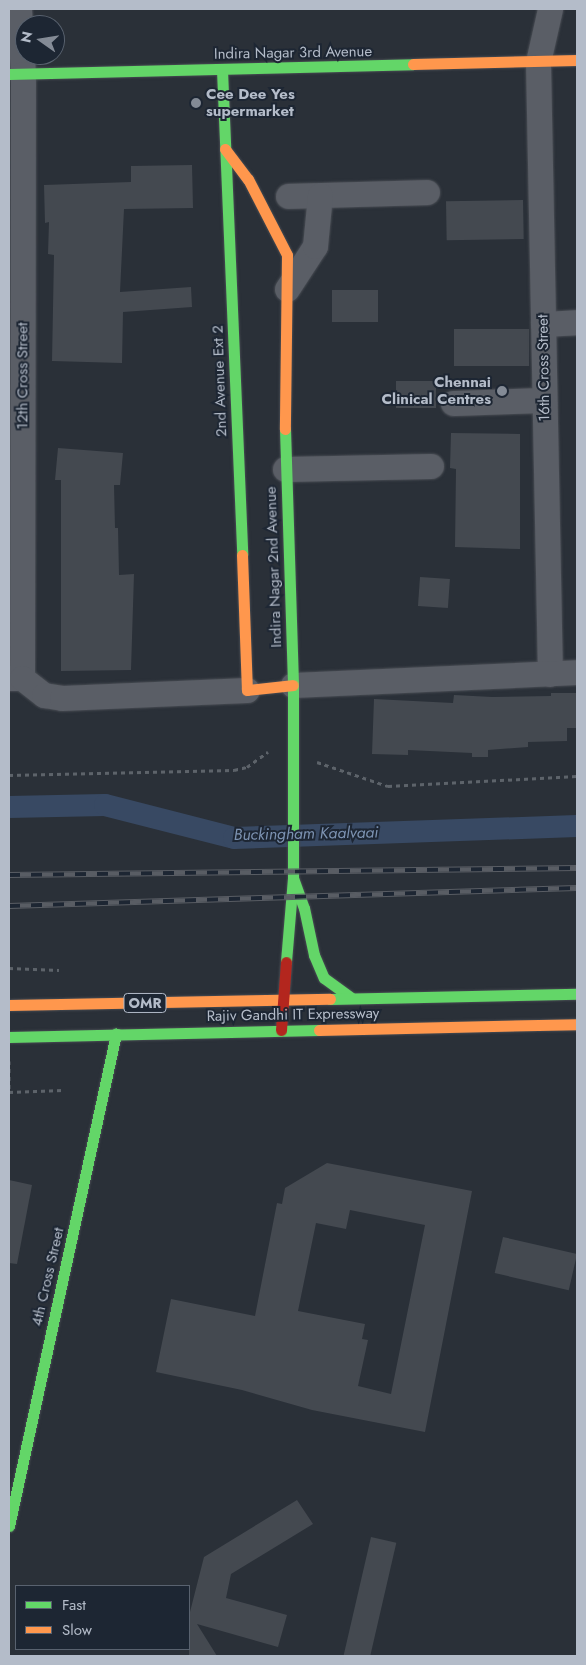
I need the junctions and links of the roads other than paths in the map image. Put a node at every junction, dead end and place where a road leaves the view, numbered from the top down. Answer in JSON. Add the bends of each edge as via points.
{"nodes":[{"id":1,"x":19,"y":9,"type":"edge"},
{"id":2,"x":550,"y":9,"type":"edge"},
{"id":3,"x":577,"y":60,"type":"edge"},
{"id":4,"x":538,"y":62,"type":"junction"},
{"id":5,"x":222,"y":70,"type":"junction"},
{"id":6,"x":16,"y":74,"type":"edge"},
{"id":7,"x":226,"y":149,"type":"junction"},
{"id":8,"x":427,"y":192,"type":"dead end"},
{"id":9,"x":320,"y":195,"type":"junction"},
{"id":10,"x":288,"y":196,"type":"dead end"},
{"id":11,"x":287,"y":289,"type":"junction"},
{"id":12,"x":577,"y":322,"type":"edge"},
{"id":13,"x":543,"y":324,"type":"junction"},
{"id":14,"x":544,"y":400,"type":"junction"},
{"id":15,"x":453,"y":403,"type":"dead end"},
{"id":16,"x":431,"y":466,"type":"dead end"},
{"id":17,"x":285,"y":469,"type":"junction"},
{"id":18,"x":577,"y":672,"type":"edge"},
{"id":19,"x":550,"y":674,"type":"junction"},
{"id":20,"x":16,"y":678,"type":"edge"},
{"id":21,"x":294,"y":685,"type":"junction"},
{"id":22,"x":247,"y":690,"type":"junction"},
{"id":23,"x":293,"y":878,"type":"junction"},
{"id":24,"x":577,"y":994,"type":"edge"},
{"id":25,"x":352,"y":998,"type":"junction"},
{"id":26,"x":281,"y":1000,"type":"junction"},
{"id":27,"x":9,"y":1005,"type":"edge"},
{"id":28,"x":577,"y":1024,"type":"edge"},
{"id":29,"x":281,"y":1030,"type":"junction"},
{"id":30,"x":116,"y":1034,"type":"junction"},
{"id":31,"x":9,"y":1037,"type":"edge"},
{"id":32,"x":9,"y":1526,"type":"edge"}],
"edges":[{"from":1,"to":6,"type":"street","name":"12th Cross Street"},
{"from":2,"to":4,"type":"street","name":"16th Cross Street"},
{"from":3,"to":4,"type":"street","name":"Indira Nagar 3rd Avenue"},
{"from":4,"to":5,"type":"street","name":"Indira Nagar 3rd Avenue"},
{"from":4,"to":13,"type":"street","name":"16th Cross Street"},
{"from":5,"to":6,"type":"street","name":"Indira Nagar 3rd Avenue"},
{"from":5,"to":7,"type":"street","name":"2nd Avenue Ext 2"},
{"from":6,"to":20,"type":"street","name":"12th Cross Street"},
{"from":7,"to":11,"type":"street","name":"Indira Nagar 2nd Avenue","via":[[248,179],[287,254]]},
{"from":7,"to":22,"type":"street","name":"2nd Avenue Ext 2"},
{"from":8,"to":9,"type":"street"},
{"from":9,"to":10,"type":"street"},
{"from":9,"to":11,"type":"street","via":[[315,246]]},
{"from":11,"to":17,"type":"street","name":"Indira Nagar 2nd Avenue"},
{"from":12,"to":13,"type":"street"},
{"from":13,"to":14,"type":"street","name":"16th Cross Street"},
{"from":14,"to":15,"type":"street"},
{"from":14,"to":19,"type":"street","name":"16th Cross Street"},
{"from":16,"to":17,"type":"street"},
{"from":17,"to":21,"type":"street","name":"Indira Nagar 2nd Avenue"},
{"from":18,"to":19,"type":"street"},
{"from":19,"to":21,"type":"street"},
{"from":20,"to":22,"type":"street","via":[[44,695],[62,698]]},
{"from":21,"to":22,"type":"street"},
{"from":21,"to":23,"type":"street","name":"Indira Nagar 2nd Avenue","via":[[291,760]]},
{"from":23,"to":25,"type":"street","via":[[304,908],[314,956],[324,978]]},
{"from":23,"to":26,"type":"street"},
{"from":24,"to":25,"type":"street","name":"Rajiv Gandhi IT Expressway","number":"OMR"},
{"from":25,"to":26,"type":"street","name":"Rajiv Gandhi IT Expressway","number":"OMR"},
{"from":26,"to":27,"type":"street","name":"Rajiv Gandhi IT Expressway","number":"OMR"},
{"from":26,"to":29,"type":"street"},
{"from":28,"to":29,"type":"street","name":"Rajiv Gandhi IT Expressway","number":"OMR"},
{"from":29,"to":30,"type":"street","name":"Rajiv Gandhi IT Expressway","number":"OMR"},
{"from":30,"to":31,"type":"street","name":"Rajiv Gandhi IT Expressway","number":"OMR"},
{"from":30,"to":32,"type":"street","name":"4th Cross Street"}]}
